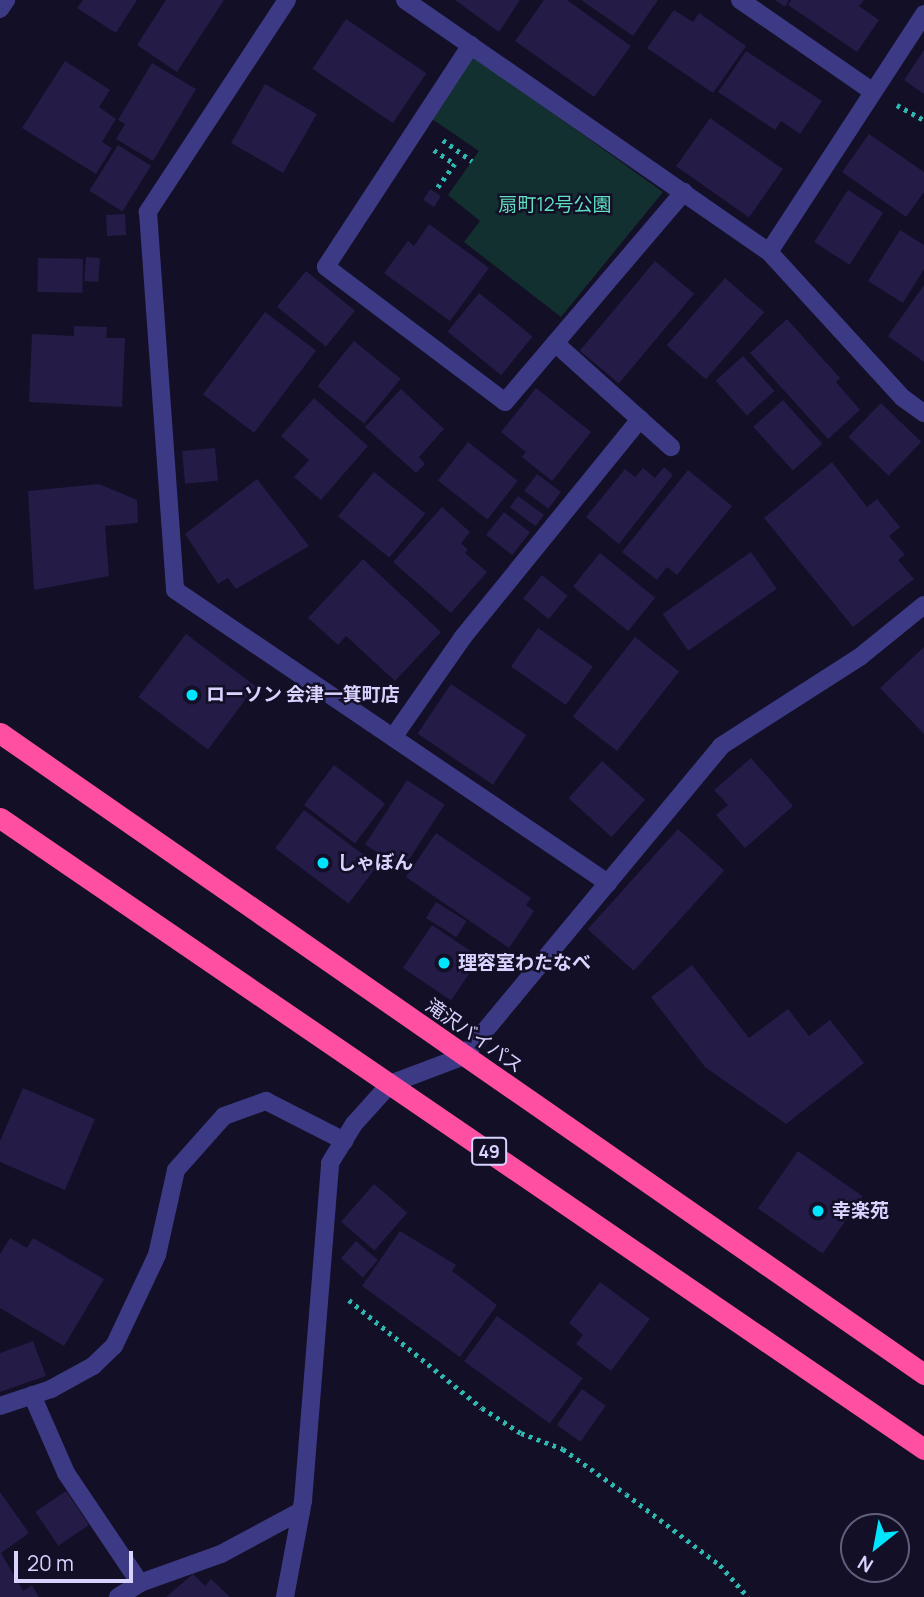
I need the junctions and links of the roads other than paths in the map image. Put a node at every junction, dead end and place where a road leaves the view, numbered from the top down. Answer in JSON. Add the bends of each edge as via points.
{"nodes":[{"id":1,"x":6,"y":0,"type":"edge"},
{"id":2,"x":288,"y":0,"type":"edge"},
{"id":3,"x":405,"y":0,"type":"edge"},
{"id":4,"x":740,"y":0,"type":"edge"},
{"id":5,"x":0,"y":9,"type":"edge"},
{"id":6,"x":924,"y":14,"type":"edge"},
{"id":7,"x":471,"y":45,"type":"junction"},
{"id":8,"x":872,"y":91,"type":"junction"},
{"id":9,"x":684,"y":192,"type":"junction"},
{"id":10,"x":769,"y":252,"type":"junction"},
{"id":11,"x":555,"y":343,"type":"junction"},
{"id":12,"x":924,"y":413,"type":"edge"},
{"id":13,"x":639,"y":419,"type":"junction"},
{"id":14,"x":671,"y":447,"type":"dead end"},
{"id":15,"x":924,"y":605,"type":"edge"},
{"id":16,"x":0,"y":733,"type":"edge"},
{"id":17,"x":394,"y":736,"type":"junction"},
{"id":18,"x":0,"y":818,"type":"edge"},
{"id":19,"x":608,"y":883,"type":"junction"},
{"id":20,"x":464,"y":1056,"type":"junction"},
{"id":21,"x":390,"y":1084,"type":"junction"},
{"id":22,"x":344,"y":1141,"type":"junction"},
{"id":23,"x":924,"y":1374,"type":"edge"},
{"id":24,"x":32,"y":1395,"type":"junction"},
{"id":25,"x":0,"y":1406,"type":"edge"},
{"id":26,"x":924,"y":1449,"type":"edge"},
{"id":27,"x":301,"y":1510,"type":"junction"},
{"id":28,"x":140,"y":1583,"type":"junction"},
{"id":29,"x":118,"y":1597,"type":"edge"},
{"id":30,"x":285,"y":1597,"type":"edge"}],
"edges":[{"from":1,"to":5,"type":"street"},
{"from":2,"to":17,"type":"street","via":[[148,212],[175,590]]},
{"from":3,"to":7,"type":"street"},
{"from":4,"to":8,"type":"street"},
{"from":6,"to":8,"type":"street"},
{"from":7,"to":9,"type":"street"},
{"from":7,"to":11,"type":"street","via":[[326,267],[505,402]]},
{"from":8,"to":10,"type":"street"},
{"from":9,"to":10,"type":"street"},
{"from":9,"to":11,"type":"street"},
{"from":10,"to":12,"type":"street","via":[[903,398]]},
{"from":11,"to":13,"type":"street"},
{"from":13,"to":14,"type":"street"},
{"from":13,"to":17,"type":"street","via":[[463,637]]},
{"from":15,"to":19,"type":"street","via":[[860,656],[721,746]]},
{"from":16,"to":20,"type":"highway","name":"滝沢バイパス"},
{"from":17,"to":19,"type":"street"},
{"from":18,"to":21,"type":"highway","number":"49"},
{"from":19,"to":20,"type":"street"},
{"from":20,"to":21,"type":"street"},
{"from":20,"to":23,"type":"highway","name":"滝沢バイパス"},
{"from":21,"to":22,"type":"street"},
{"from":21,"to":26,"type":"highway","number":"49"},
{"from":22,"to":24,"type":"street","via":[[266,1101],[224,1116],[176,1170],[157,1255],[114,1346],[93,1366]]},
{"from":22,"to":27,"type":"street","via":[[330,1163]]},
{"from":24,"to":25,"type":"street"},
{"from":24,"to":28,"type":"street","via":[[66,1473]]},
{"from":27,"to":28,"type":"street","via":[[220,1554]]},
{"from":27,"to":30,"type":"street"},
{"from":28,"to":29,"type":"street"}]}
